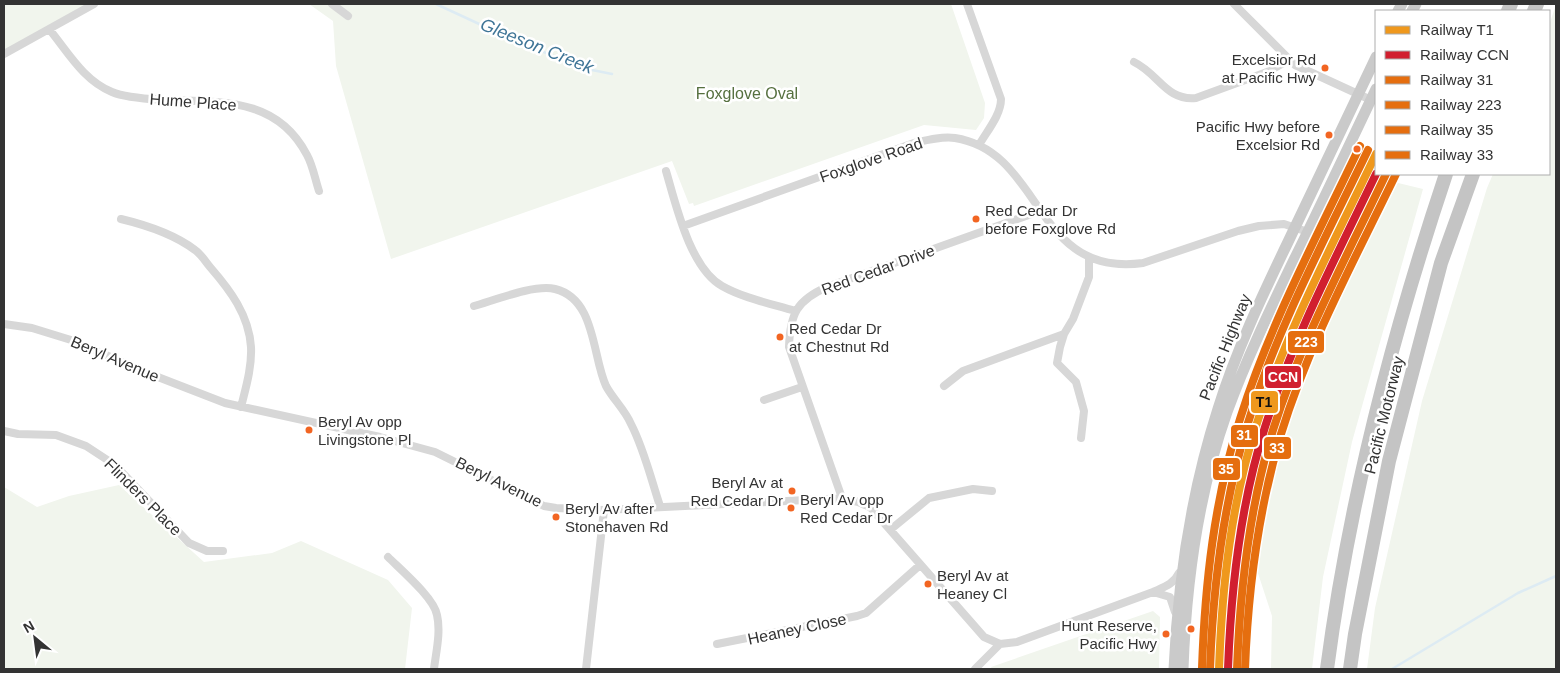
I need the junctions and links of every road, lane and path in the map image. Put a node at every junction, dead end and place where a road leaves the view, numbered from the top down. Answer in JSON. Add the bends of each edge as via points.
{"nodes":[{"id":1,"x":94,"y":4,"type":"edge"},
{"id":2,"x":332,"y":4,"type":"edge"},
{"id":3,"x":967,"y":4,"type":"edge"},
{"id":4,"x":1234,"y":4,"type":"edge"},
{"id":5,"x":348,"y":16,"type":"dead end"},
{"id":6,"x":48,"y":28,"type":"junction"},
{"id":7,"x":4,"y":54,"type":"edge"},
{"id":8,"x":1375,"y":59,"type":"edge"},
{"id":9,"x":1289,"y":60,"type":"junction"},
{"id":10,"x":1134,"y":62,"type":"dead end"},
{"id":11,"x":1375,"y":91,"type":"edge"},
{"id":12,"x":1359,"y":94,"type":"junction"},
{"id":13,"x":1371,"y":100,"type":"junction"},
{"id":14,"x":979,"y":144,"type":"junction"},
{"id":15,"x":666,"y":170,"type":"dead end"},
{"id":16,"x":1446,"y":175,"type":"edge"},
{"id":17,"x":1473,"y":175,"type":"edge"},
{"id":18,"x":319,"y":191,"type":"dead end"},
{"id":19,"x":1040,"y":211,"type":"junction"},
{"id":20,"x":121,"y":219,"type":"dead end"},
{"id":21,"x":683,"y":226,"type":"junction"},
{"id":22,"x":1295,"y":227,"type":"junction"},
{"id":23,"x":1308,"y":232,"type":"junction"},
{"id":24,"x":1090,"y":258,"type":"junction"},
{"id":25,"x":474,"y":306,"type":"dead end"},
{"id":26,"x":795,"y":311,"type":"junction"},
{"id":27,"x":4,"y":324,"type":"edge"},
{"id":28,"x":1064,"y":334,"type":"junction"},
{"id":29,"x":944,"y":386,"type":"dead end"},
{"id":30,"x":802,"y":387,"type":"junction"},
{"id":31,"x":764,"y":400,"type":"dead end"},
{"id":32,"x":241,"y":407,"type":"junction"},
{"id":33,"x":4,"y":432,"type":"edge"},
{"id":34,"x":1081,"y":438,"type":"dead end"},
{"id":35,"x":992,"y":492,"type":"dead end"},
{"id":36,"x":842,"y":498,"type":"junction"},
{"id":37,"x":660,"y":506,"type":"junction"},
{"id":38,"x":604,"y":510,"type":"junction"},
{"id":39,"x":890,"y":530,"type":"junction"},
{"id":40,"x":222,"y":551,"type":"dead end"},
{"id":41,"x":388,"y":557,"type":"dead end"},
{"id":42,"x":920,"y":565,"type":"junction"},
{"id":43,"x":1183,"y":565,"type":"junction"},
{"id":44,"x":1153,"y":592,"type":"junction"},
{"id":45,"x":1176,"y":621,"type":"junction"},
{"id":46,"x":717,"y":644,"type":"dead end"},
{"id":47,"x":1000,"y":644,"type":"junction"},
{"id":48,"x":434,"y":669,"type":"edge"},
{"id":49,"x":586,"y":669,"type":"edge"},
{"id":50,"x":975,"y":669,"type":"edge"},
{"id":51,"x":1174,"y":669,"type":"edge"},
{"id":52,"x":1183,"y":669,"type":"edge"},
{"id":53,"x":1326,"y":669,"type":"edge"},
{"id":54,"x":1350,"y":669,"type":"edge"}],
"edges":[{"from":1,"to":6,"type":"street"},
{"from":2,"to":5,"type":"street"},
{"from":3,"to":14,"type":"street","via":[[1001,99],[997,115]]},
{"from":4,"to":9,"type":"street"},
{"from":6,"to":7,"type":"street"},
{"from":6,"to":18,"type":"street","name":"Hume Place","via":[[80,70],[113,93],[147,99],[234,102],[267,113],[291,131],[308,156]]},
{"from":8,"to":12,"type":"main road","name":"Pacific Highway"},
{"from":9,"to":10,"type":"street","via":[[1267,72],[1196,98],[1177,96],[1150,71]]},
{"from":9,"to":12,"type":"street"},
{"from":11,"to":13,"type":"main road","name":"Pacific Highway"},
{"from":12,"to":13,"type":"street"},
{"from":12,"to":22,"type":"main road","name":"Pacific Highway"},
{"from":13,"to":23,"type":"main road","name":"Pacific Highway"},
{"from":14,"to":19,"type":"street","name":"Foxglove Road","via":[[1012,171]]},
{"from":14,"to":21,"type":"street","name":"Foxglove Road","via":[[954,138],[914,143]]},
{"from":15,"to":21,"type":"street"},
{"from":16,"to":53,"type":"highway","name":"Pacific Motorway","via":[[1418,256],[1366,450]]},
{"from":17,"to":54,"type":"highway","name":"Pacific Motorway","via":[[1441,263],[1389,461]]},
{"from":19,"to":24,"type":"street","name":"Foxglove Road","via":[[1071,247]]},
{"from":19,"to":26,"type":"street","name":"Red Cedar Drive","via":[[827,287],[813,294]]},
{"from":20,"to":32,"type":"street","via":[[180,240],[196,251],[233,296],[248,327],[251,348],[250,369]]},
{"from":21,"to":26,"type":"street","via":[[696,258],[711,279],[732,291]]},
{"from":22,"to":23,"type":"street","name":"Foxglove Road"},
{"from":22,"to":24,"type":"street","name":"Foxglove Road","via":[[1284,224],[1259,226],[1143,263],[1118,265]]},
{"from":22,"to":43,"type":"main road","name":"Pacific Highway","via":[[1251,320],[1218,409],[1199,480]]},
{"from":23,"to":52,"type":"main road","name":"Pacific Highway","via":[[1257,338],[1227,413],[1200,514],[1184,628]]},
{"from":24,"to":28,"type":"street","via":[[1089,277]]},
{"from":25,"to":37,"type":"street","via":[[546,288],[563,292],[577,302],[596,345],[606,384],[635,431]]},
{"from":26,"to":30,"type":"street","via":[[789,346]]},
{"from":27,"to":32,"type":"street","name":"Beryl Avenue","via":[[32,328],[70,340],[209,398]]},
{"from":28,"to":29,"type":"street","via":[[963,371]]},
{"from":28,"to":34,"type":"street","via":[[1057,363],[1076,382],[1084,411]]},
{"from":30,"to":31,"type":"street"},
{"from":30,"to":36,"type":"street"},
{"from":32,"to":38,"type":"street","name":"Beryl Avenue","via":[[435,452],[544,506]]},
{"from":33,"to":40,"type":"street","name":"Flinders Place","via":[[56,435],[86,446],[115,465],[189,543],[207,551]]},
{"from":35,"to":39,"type":"street","via":[[972,489],[930,498]]},
{"from":36,"to":37,"type":"street","name":"Beryl Avenue"},
{"from":36,"to":39,"type":"street","name":"Beryl Avenue","via":[[871,508]]},
{"from":37,"to":38,"type":"street","name":"Beryl Avenue"},
{"from":38,"to":49,"type":"street"},
{"from":39,"to":42,"type":"street","name":"Beryl Avenue"},
{"from":41,"to":48,"type":"street","via":[[435,609],[438,634]]},
{"from":42,"to":46,"type":"street","name":"Heaney Close","via":[[866,612],[857,616]]},
{"from":42,"to":47,"type":"street","name":"Beryl Avenue","via":[[984,637]]},
{"from":43,"to":44,"type":"street","via":[[1176,580]]},
{"from":43,"to":45,"type":"main road","name":"Pacific Highway"},
{"from":44,"to":45,"type":"street","via":[[1170,597]]},
{"from":44,"to":47,"type":"street","via":[[1017,642]]},
{"from":45,"to":51,"type":"main road","name":"Pacific Highway"},
{"from":47,"to":50,"type":"street"}]}
